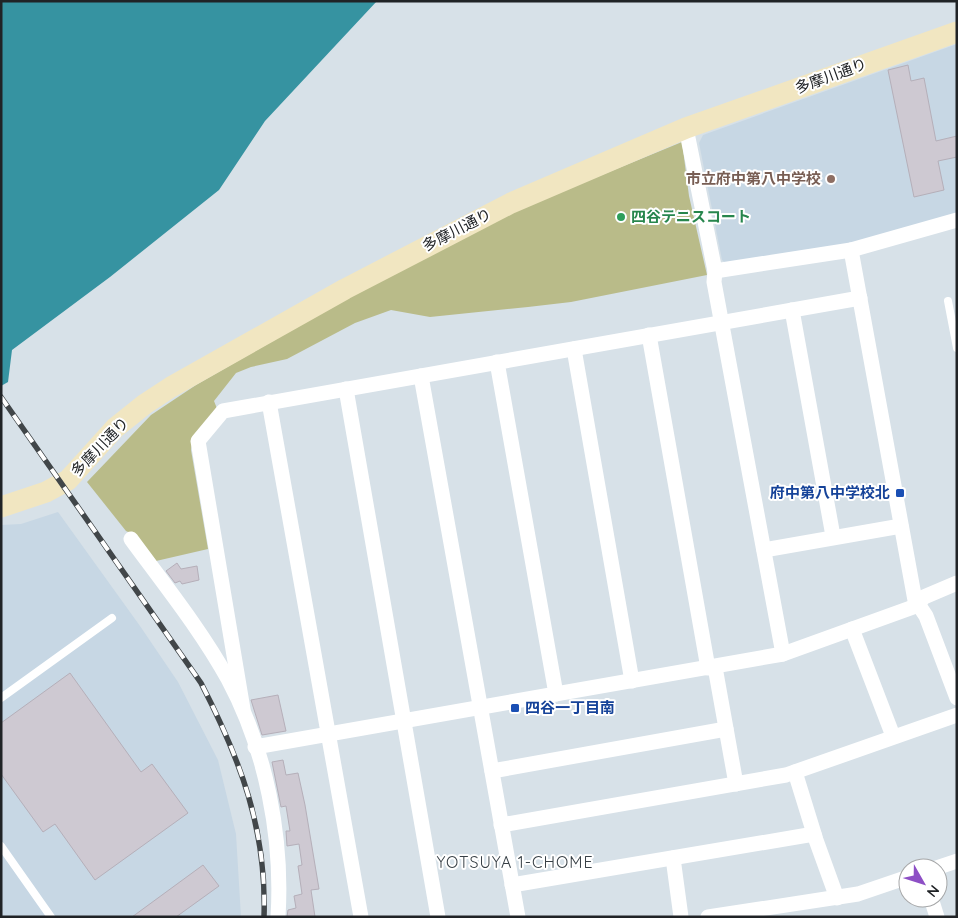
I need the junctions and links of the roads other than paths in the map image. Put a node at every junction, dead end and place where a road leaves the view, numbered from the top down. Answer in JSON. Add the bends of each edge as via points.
{"nodes":[{"id":1,"x":957,"y":32,"type":"edge"},
{"id":2,"x":686,"y":128,"type":"junction"},
{"id":3,"x":957,"y":220,"type":"edge"},
{"id":4,"x":851,"y":250,"type":"junction"},
{"id":5,"x":715,"y":271,"type":"junction"},
{"id":6,"x":860,"y":298,"type":"junction"},
{"id":7,"x":948,"y":300,"type":"dead end"},
{"id":8,"x":792,"y":310,"type":"junction"},
{"id":9,"x":721,"y":323,"type":"junction"},
{"id":10,"x":649,"y":335,"type":"junction"},
{"id":11,"x":957,"y":348,"type":"edge"},
{"id":12,"x":574,"y":349,"type":"junction"},
{"id":13,"x":497,"y":362,"type":"junction"},
{"id":14,"x":421,"y":376,"type":"junction"},
{"id":15,"x":346,"y":389,"type":"junction"},
{"id":16,"x":270,"y":402,"type":"junction"},
{"id":17,"x":1,"y":507,"type":"edge"},
{"id":18,"x":901,"y":526,"type":"junction"},
{"id":19,"x":833,"y":536,"type":"junction"},
{"id":20,"x":131,"y":539,"type":"dead end"},
{"id":21,"x":764,"y":550,"type":"junction"},
{"id":22,"x":957,"y":583,"type":"edge"},
{"id":23,"x":957,"y":594,"type":"edge"},
{"id":24,"x":918,"y":606,"type":"junction"},
{"id":25,"x":112,"y":618,"type":"dead end"},
{"id":26,"x":852,"y":629,"type":"junction"},
{"id":27,"x":783,"y":654,"type":"junction"},
{"id":28,"x":712,"y":667,"type":"junction"},
{"id":29,"x":632,"y":681,"type":"junction"},
{"id":30,"x":556,"y":694,"type":"junction"},
{"id":31,"x":1,"y":698,"type":"edge"},
{"id":32,"x":957,"y":698,"type":"edge"},
{"id":33,"x":480,"y":708,"type":"junction"},
{"id":34,"x":242,"y":709,"type":"junction"},
{"id":35,"x":957,"y":715,"type":"edge"},
{"id":36,"x":405,"y":721,"type":"junction"},
{"id":37,"x":726,"y":729,"type":"junction"},
{"id":38,"x":328,"y":735,"type":"junction"},
{"id":39,"x":893,"y":736,"type":"junction"},
{"id":40,"x":255,"y":747,"type":"junction"},
{"id":41,"x":492,"y":770,"type":"junction"},
{"id":42,"x":795,"y":772,"type":"junction"},
{"id":43,"x":736,"y":784,"type":"junction"},
{"id":44,"x":501,"y":825,"type":"junction"},
{"id":45,"x":814,"y":834,"type":"junction"},
{"id":46,"x":1,"y":846,"type":"edge"},
{"id":47,"x":673,"y":858,"type":"junction"},
{"id":48,"x":898,"y":881,"type":"edge"},
{"id":49,"x":512,"y":885,"type":"junction"},
{"id":50,"x":836,"y":898,"type":"junction"},
{"id":51,"x":51,"y":917,"type":"edge"},
{"id":52,"x":278,"y":917,"type":"edge"},
{"id":53,"x":361,"y":917,"type":"edge"},
{"id":54,"x":438,"y":917,"type":"edge"},
{"id":55,"x":518,"y":917,"type":"edge"},
{"id":56,"x":682,"y":917,"type":"edge"},
{"id":57,"x":708,"y":917,"type":"edge"}],
"edges":[{"from":1,"to":2,"type":"street","name":"多摩川通り"},
{"from":2,"to":5,"type":"street"},
{"from":2,"to":17,"type":"street","name":"多摩川通り","via":[[511,202],[345,288],[145,404],[115,428],[68,480],[46,492]]},
{"from":3,"to":4,"type":"street"},
{"from":4,"to":5,"type":"street"},
{"from":4,"to":6,"type":"street"},
{"from":5,"to":9,"type":"street"},
{"from":6,"to":8,"type":"street"},
{"from":6,"to":18,"type":"street"},
{"from":7,"to":11,"type":"lane"},
{"from":8,"to":9,"type":"street"},
{"from":8,"to":19,"type":"street"},
{"from":9,"to":10,"type":"street"},
{"from":9,"to":21,"type":"street"},
{"from":10,"to":12,"type":"street"},
{"from":10,"to":28,"type":"street"},
{"from":12,"to":13,"type":"street"},
{"from":12,"to":29,"type":"street"},
{"from":13,"to":14,"type":"street"},
{"from":13,"to":30,"type":"street"},
{"from":14,"to":15,"type":"street"},
{"from":14,"to":33,"type":"street"},
{"from":15,"to":16,"type":"street"},
{"from":15,"to":36,"type":"street"},
{"from":16,"to":34,"type":"street","via":[[224,411],[198,441]]},
{"from":16,"to":38,"type":"street"},
{"from":18,"to":19,"type":"street"},
{"from":18,"to":24,"type":"street"},
{"from":19,"to":21,"type":"street"},
{"from":20,"to":34,"type":"street","via":[[228,678]]},
{"from":21,"to":27,"type":"street"},
{"from":22,"to":24,"type":"street","via":[[924,597]]},
{"from":23,"to":24,"type":"street"},
{"from":24,"to":26,"type":"street"},
{"from":24,"to":32,"type":"street"},
{"from":25,"to":31,"type":"lane"},
{"from":26,"to":27,"type":"street"},
{"from":26,"to":39,"type":"street"},
{"from":27,"to":28,"type":"street"},
{"from":28,"to":29,"type":"street"},
{"from":28,"to":37,"type":"street"},
{"from":29,"to":30,"type":"street"},
{"from":30,"to":33,"type":"street"},
{"from":33,"to":36,"type":"street"},
{"from":33,"to":41,"type":"street"},
{"from":34,"to":40,"type":"street"},
{"from":35,"to":39,"type":"street"},
{"from":36,"to":38,"type":"street"},
{"from":36,"to":54,"type":"street"},
{"from":37,"to":41,"type":"street"},
{"from":37,"to":43,"type":"street"},
{"from":38,"to":40,"type":"street"},
{"from":38,"to":53,"type":"street"},
{"from":39,"to":42,"type":"street"},
{"from":40,"to":52,"type":"street","via":[[276,830],[280,892]]},
{"from":41,"to":44,"type":"street"},
{"from":42,"to":43,"type":"street"},
{"from":42,"to":45,"type":"street"},
{"from":43,"to":44,"type":"street"},
{"from":44,"to":49,"type":"street"},
{"from":45,"to":47,"type":"street"},
{"from":45,"to":50,"type":"street"},
{"from":46,"to":51,"type":"lane"},
{"from":47,"to":49,"type":"street"},
{"from":47,"to":56,"type":"street"},
{"from":48,"to":50,"type":"street"},
{"from":49,"to":55,"type":"street"},
{"from":50,"to":57,"type":"street"}]}
